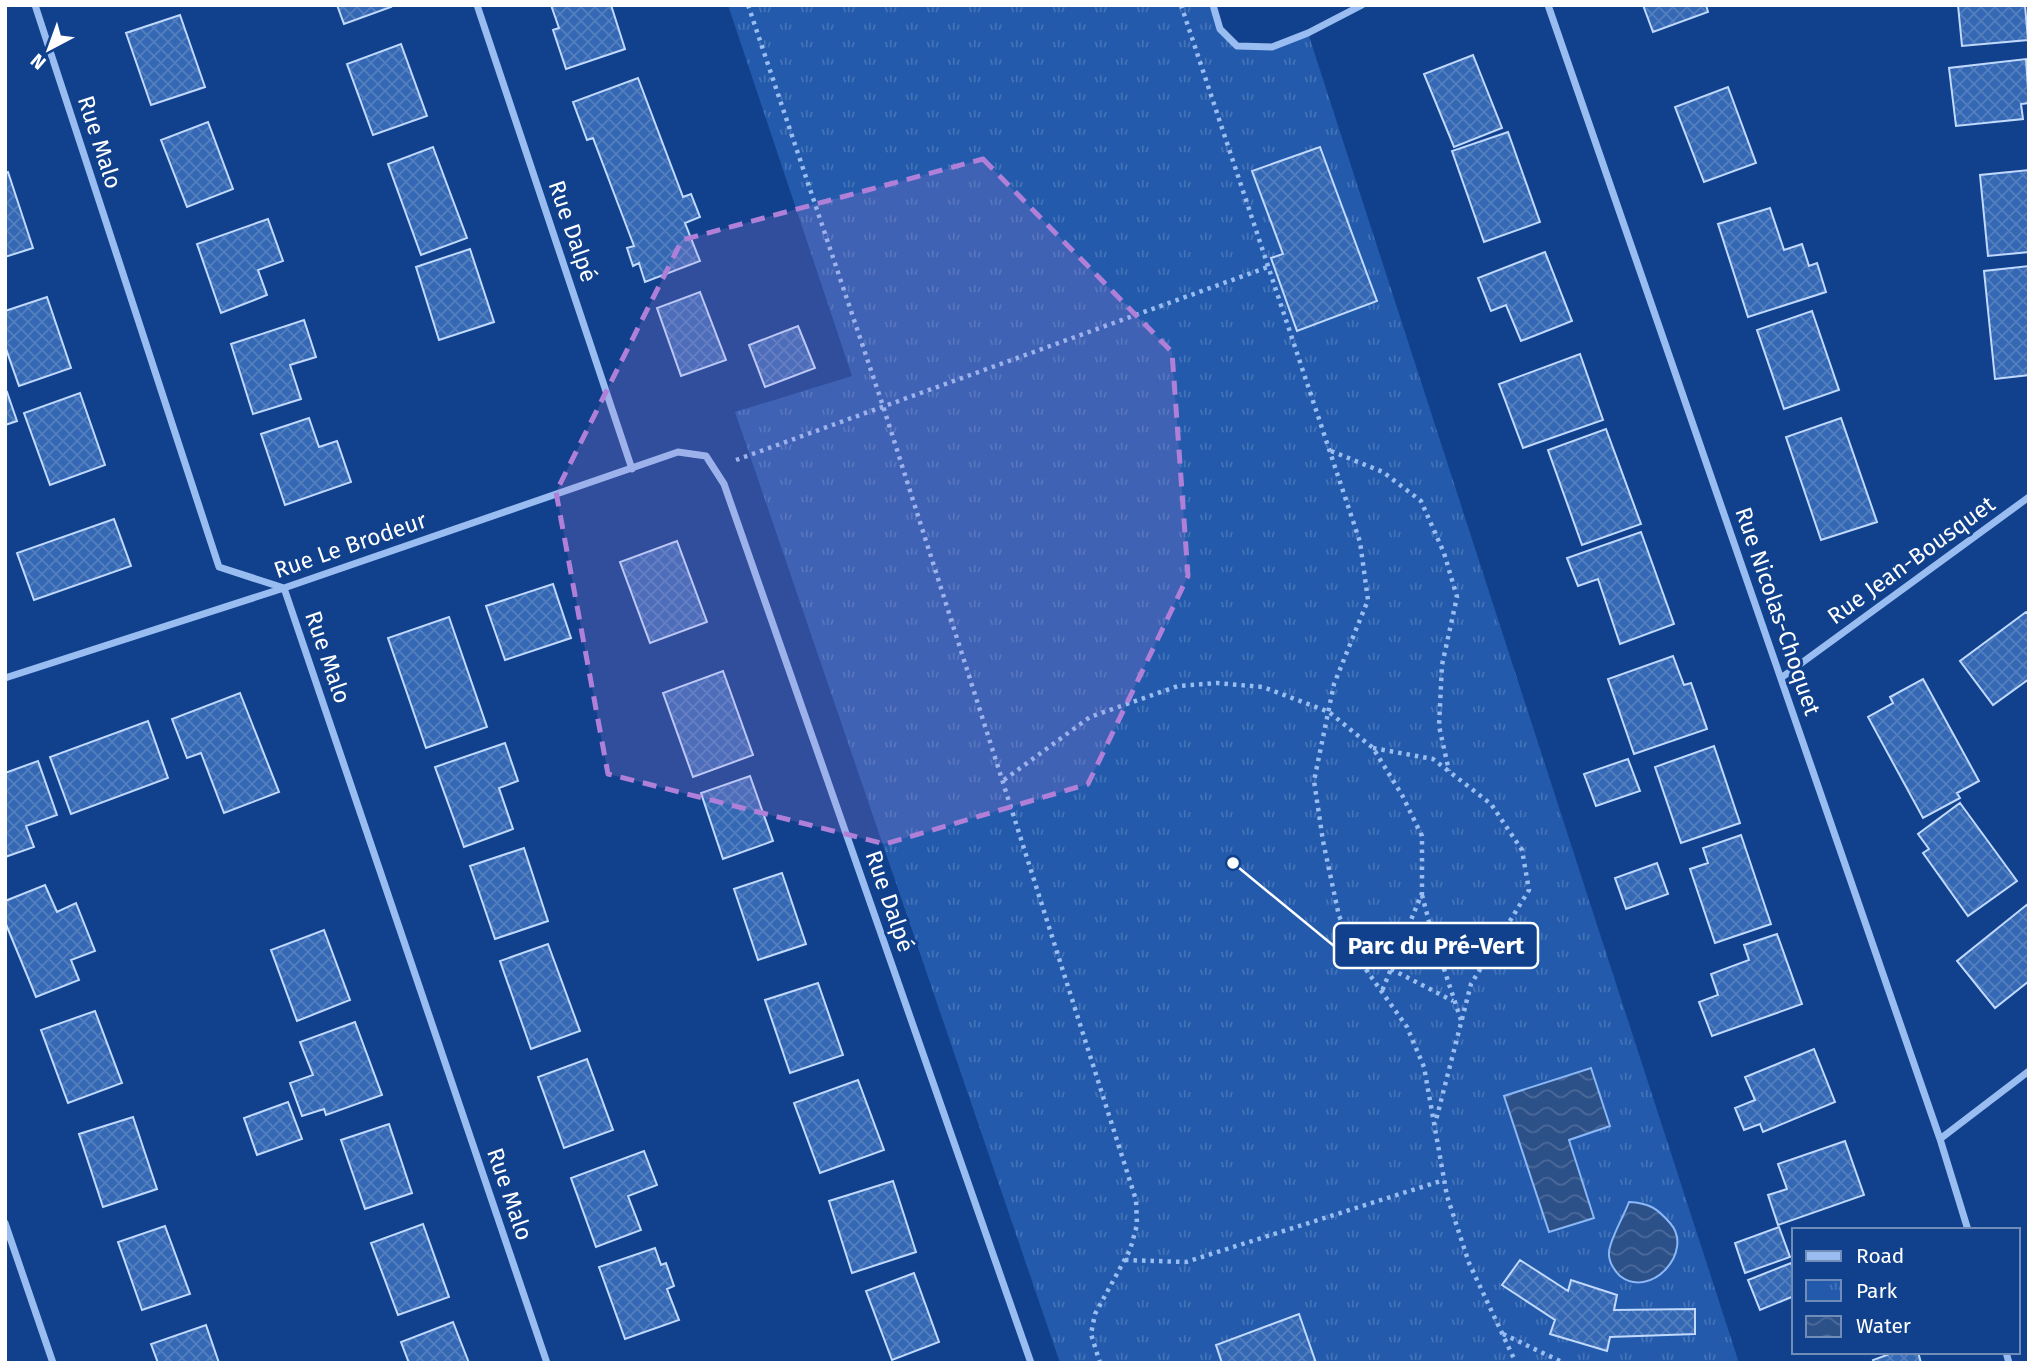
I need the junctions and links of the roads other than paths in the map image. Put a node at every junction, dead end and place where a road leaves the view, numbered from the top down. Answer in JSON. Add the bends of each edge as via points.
{"nodes":[{"id":1,"x":35,"y":5,"type":"edge"},
{"id":2,"x":477,"y":5,"type":"edge"},
{"id":3,"x":1213,"y":5,"type":"edge"},
{"id":4,"x":1362,"y":5,"type":"edge"},
{"id":5,"x":1548,"y":5,"type":"edge"},
{"id":6,"x":706,"y":456,"type":"joint"},
{"id":7,"x":632,"y":469,"type":"junction"},
{"id":8,"x":2029,"y":497,"type":"edge"},
{"id":9,"x":284,"y":588,"type":"junction"},
{"id":10,"x":5,"y":678,"type":"edge"},
{"id":11,"x":1781,"y":678,"type":"junction"},
{"id":12,"x":2029,"y":1071,"type":"edge"},
{"id":13,"x":1940,"y":1139,"type":"junction"},
{"id":14,"x":5,"y":1223,"type":"edge"},
{"id":15,"x":1967,"y":1228,"type":"edge"},
{"id":16,"x":53,"y":1363,"type":"edge"},
{"id":17,"x":547,"y":1363,"type":"edge"},
{"id":18,"x":1031,"y":1363,"type":"edge"}],
"edges":[{"from":1,"to":9,"type":"street","name":"Rue Malo","via":[[219,567]]},
{"from":2,"to":7,"type":"street","name":"Rue Dalpé"},
{"from":3,"to":4,"type":"street","via":[[1220,29],[1237,47],[1272,47]]},
{"from":5,"to":11,"type":"street","name":"Rue Nicolas-Choquet"},
{"from":6,"to":7,"type":"street","name":"Rue Le Brodeur","via":[[678,452]]},
{"from":6,"to":18,"type":"street","name":"Rue Dalpé","via":[[728,495]]},
{"from":7,"to":9,"type":"street","name":"Rue Le Brodeur"},
{"from":8,"to":11,"type":"street","name":"Rue Jean-Bousquet"},
{"from":9,"to":10,"type":"street","name":"Rue Le Brodeur"},
{"from":9,"to":17,"type":"street","name":"Rue Malo"},
{"from":11,"to":13,"type":"street","name":"Rue Nicolas-Choquet"},
{"from":12,"to":13,"type":"street"},
{"from":13,"to":15,"type":"street","name":"Rue Nicolas-Choquet"},
{"from":14,"to":16,"type":"street"}]}
